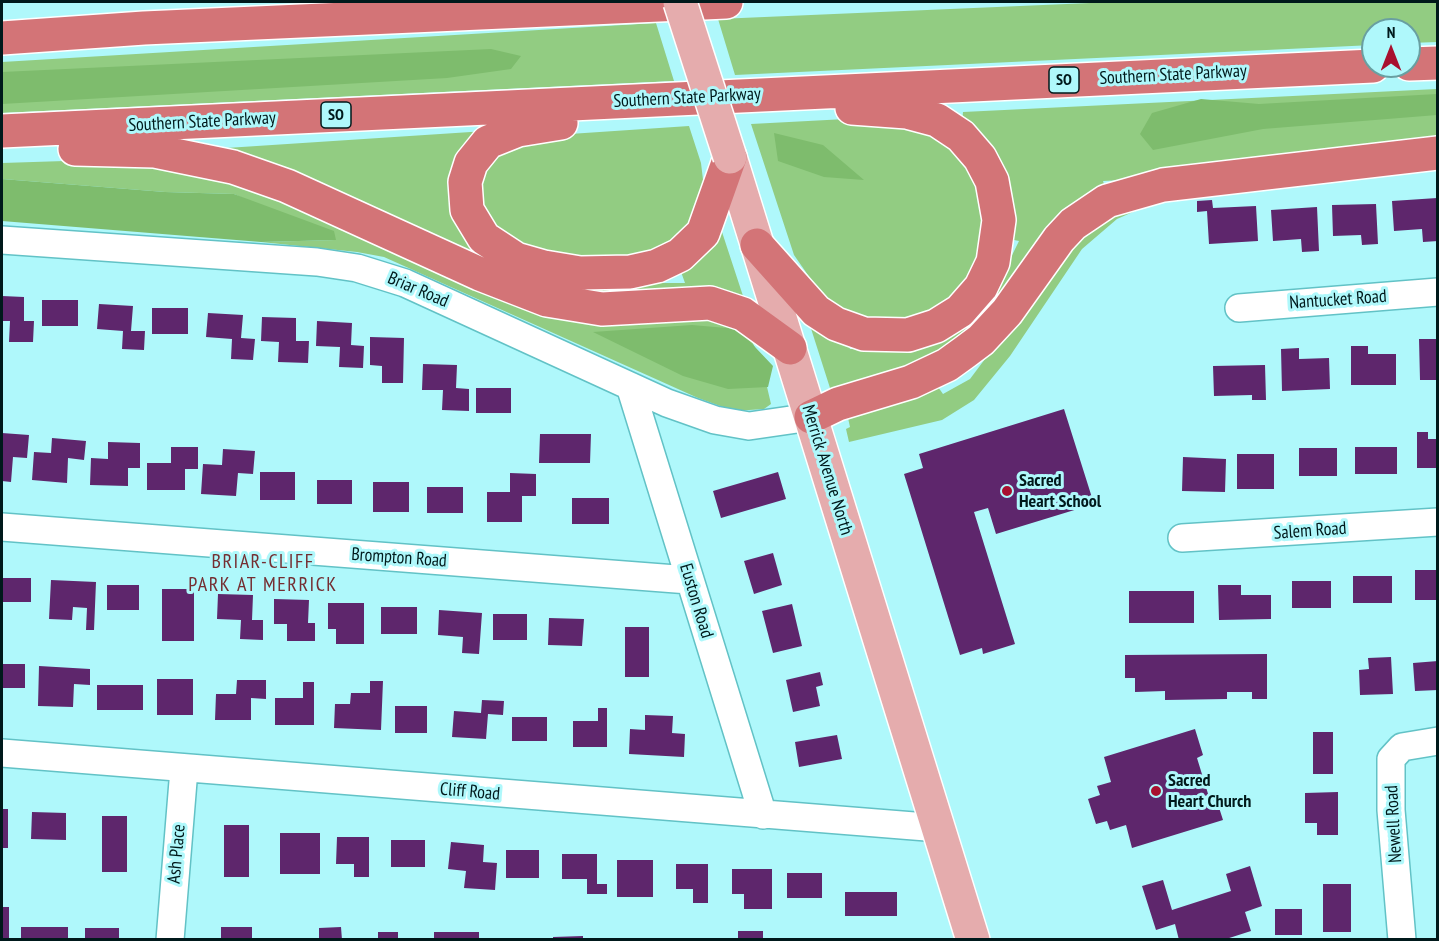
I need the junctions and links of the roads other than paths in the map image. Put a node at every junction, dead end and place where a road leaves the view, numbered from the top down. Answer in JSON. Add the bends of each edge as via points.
{"nodes":[{"id":1,"x":249,"y":2,"type":"edge"},
{"id":2,"x":680,"y":2,"type":"edge"},
{"id":3,"x":723,"y":2,"type":"edge"},
{"id":4,"x":621,"y":4,"type":"edge"},
{"id":5,"x":144,"y":28,"type":"junction"},
{"id":6,"x":2,"y":38,"type":"edge"},
{"id":7,"x":1437,"y":63,"type":"edge"},
{"id":8,"x":1421,"y":64,"type":"edge"},
{"id":9,"x":1361,"y":67,"type":"edge"},
{"id":10,"x":755,"y":95,"type":"junction"},
{"id":11,"x":671,"y":100,"type":"junction"},
{"id":12,"x":2,"y":131,"type":"edge"},
{"id":13,"x":2,"y":148,"type":"edge"},
{"id":14,"x":1437,"y":153,"type":"edge"},
{"id":15,"x":730,"y":157,"type":"junction"},
{"id":16,"x":2,"y":240,"type":"edge"},
{"id":17,"x":757,"y":245,"type":"junction"},
{"id":18,"x":1437,"y":292,"type":"edge"},
{"id":19,"x":1239,"y":308,"type":"dead end"},
{"id":20,"x":790,"y":348,"type":"junction"},
{"id":21,"x":630,"y":386,"type":"junction"},
{"id":22,"x":811,"y":417,"type":"junction"},
{"id":23,"x":1437,"y":522,"type":"edge"},
{"id":24,"x":2,"y":527,"type":"edge"},
{"id":25,"x":1182,"y":538,"type":"dead end"},
{"id":26,"x":689,"y":580,"type":"junction"},
{"id":27,"x":1437,"y":741,"type":"edge"},
{"id":28,"x":2,"y":753,"type":"edge"},
{"id":29,"x":184,"y":769,"type":"junction"},
{"id":30,"x":763,"y":815,"type":"junction"},
{"id":31,"x":939,"y":828,"type":"junction"},
{"id":32,"x":170,"y":939,"type":"edge"},
{"id":33,"x":973,"y":939,"type":"edge"},
{"id":34,"x":1402,"y":939,"type":"edge"}],
"edges":[{"from":1,"to":5,"type":"highway"},
{"from":2,"to":15,"type":"main road","name":"Merrick Avenue North","bridge":true},
{"from":3,"to":4,"type":"highway"},
{"from":4,"to":5,"type":"highway"},
{"from":5,"to":6,"type":"highway"},
{"from":7,"to":8,"type":"highway"},
{"from":9,"to":10,"type":"highway","name":"Southern State Parkway","number":"SO"},
{"from":10,"to":11,"type":"highway","name":"Southern State Parkway","number":"SO"},
{"from":10,"to":17,"type":"highway","via":[[906,112],[937,120],[961,136],[987,169],[996,193],[999,220],[993,262],[971,300],[943,323],[908,335],[864,334],[826,319],[798,294]]},
{"from":11,"to":12,"type":"highway","name":"Southern State Parkway","number":"SO"},
{"from":11,"to":15,"type":"highway","via":[[518,130],[488,142],[471,163],[465,182],[466,210],[476,229],[502,252],[544,267],[597,274],[651,268],[680,255],[703,233]]},
{"from":13,"to":20,"type":"highway","via":[[132,149],[215,162],[287,186],[480,274],[547,300],[602,309],[711,303],[743,314]]},
{"from":14,"to":22,"type":"highway","via":[[1163,185],[1107,201],[1073,224],[1007,312],[965,352],[911,382],[838,404]]},
{"from":15,"to":17,"type":"main road","name":"Merrick Avenue North"},
{"from":16,"to":21,"type":"street","name":"Briar Road","via":[[357,268],[405,283]]},
{"from":17,"to":20,"type":"main road","name":"Merrick Avenue North"},
{"from":18,"to":19,"type":"street","name":"Nantucket Road"},
{"from":20,"to":22,"type":"main road","name":"Merrick Avenue North"},
{"from":21,"to":22,"type":"street","name":"Briar Road","via":[[715,420],[749,426]]},
{"from":21,"to":26,"type":"street","name":"Euston Road"},
{"from":22,"to":31,"type":"main road","name":"Merrick Avenue North"},
{"from":23,"to":25,"type":"street","name":"Salem Road"},
{"from":24,"to":26,"type":"street","name":"Brompton Road"},
{"from":26,"to":30,"type":"street","name":"Euston Road"},
{"from":27,"to":34,"type":"street","name":"Newell Road","via":[[1402,747],[1391,759],[1391,810]]},
{"from":28,"to":29,"type":"street","name":"Cliff Road"},
{"from":29,"to":30,"type":"street","name":"Cliff Road"},
{"from":29,"to":32,"type":"street","name":"Ash Place"},
{"from":30,"to":31,"type":"street","name":"Cliff Road"},
{"from":31,"to":33,"type":"main road","name":"Merrick Avenue North"}]}
